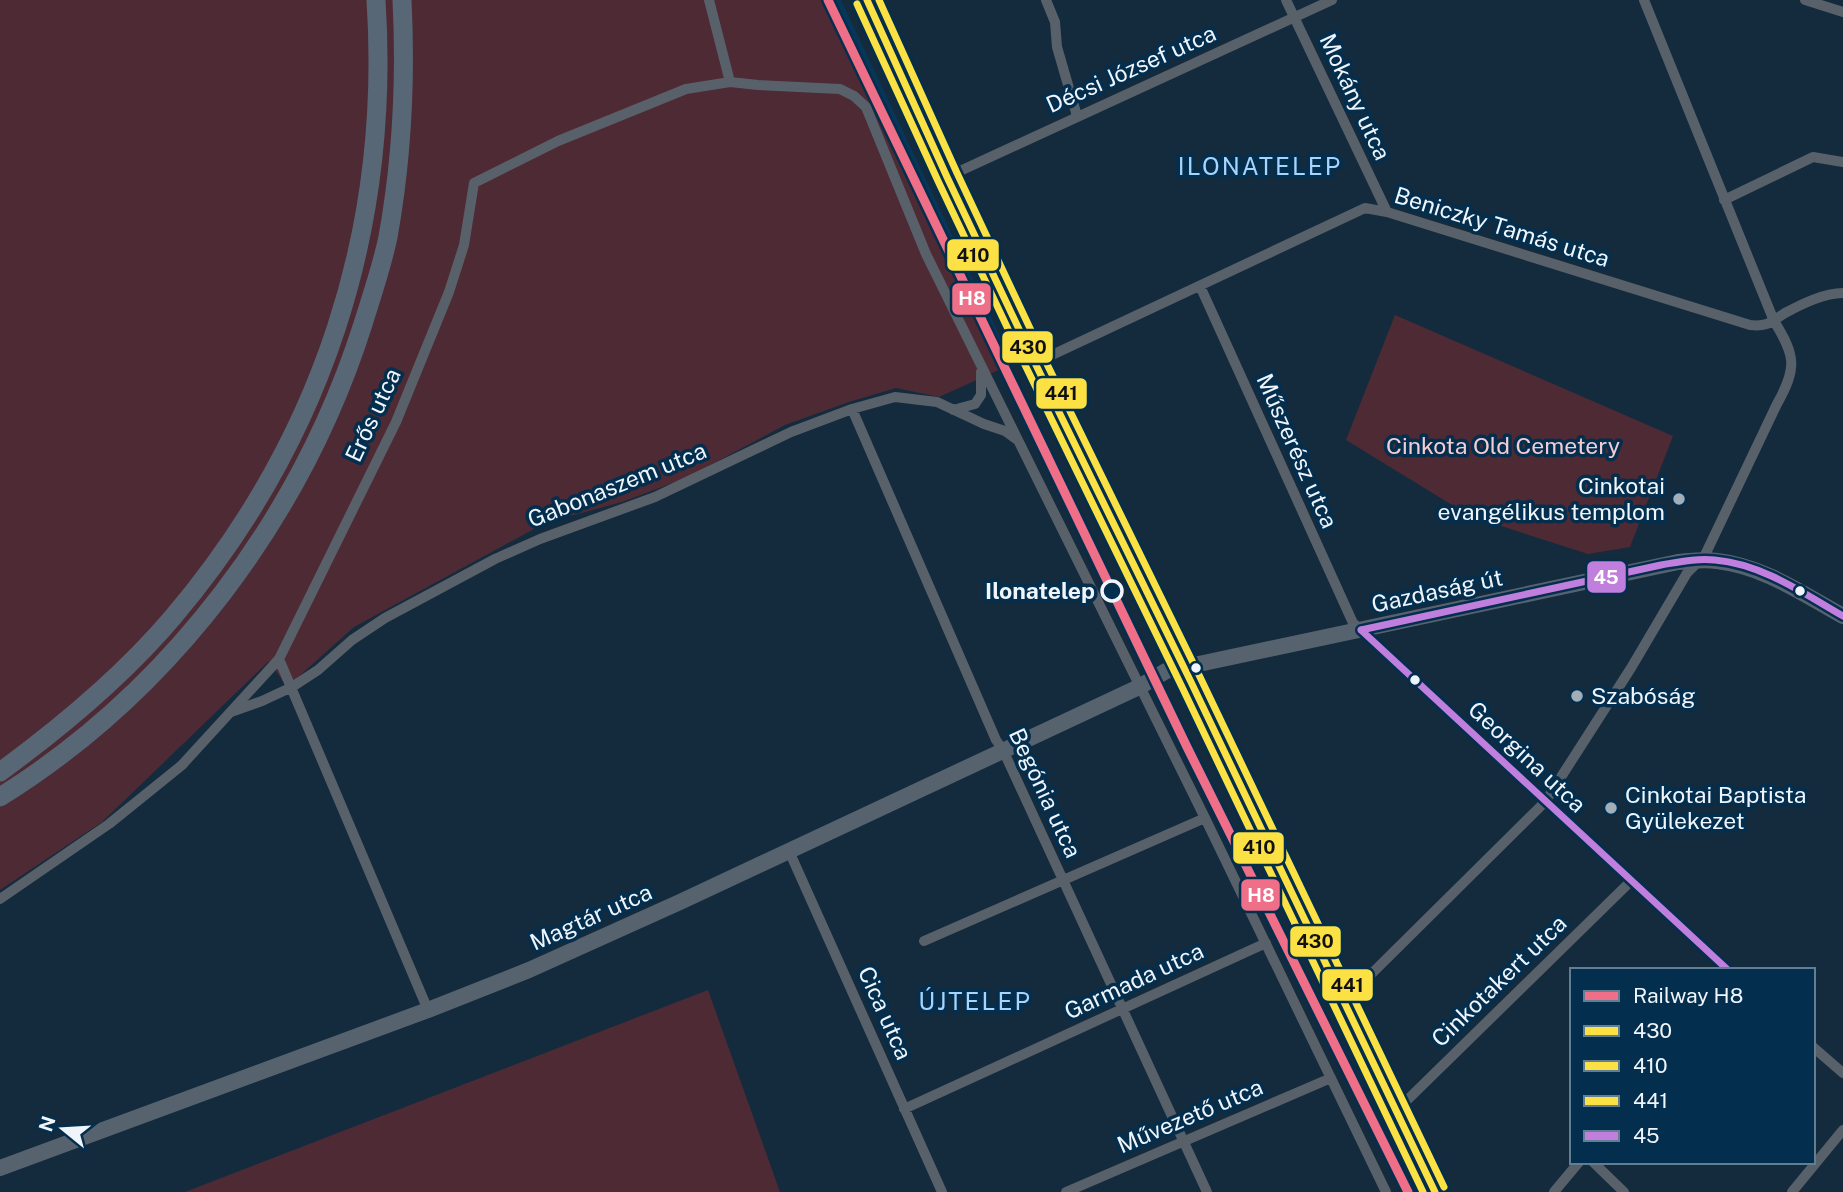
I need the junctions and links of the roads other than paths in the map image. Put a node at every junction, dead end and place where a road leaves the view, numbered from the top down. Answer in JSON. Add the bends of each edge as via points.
{"nodes":[{"id":1,"x":376,"y":0,"type":"edge"},
{"id":2,"x":402,"y":0,"type":"edge"},
{"id":3,"x":709,"y":0,"type":"edge"},
{"id":4,"x":867,"y":0,"type":"edge"},
{"id":5,"x":1046,"y":0,"type":"edge"},
{"id":6,"x":1286,"y":0,"type":"edge"},
{"id":7,"x":1332,"y":0,"type":"edge"},
{"id":8,"x":1644,"y":0,"type":"edge"},
{"id":9,"x":1805,"y":0,"type":"edge"},
{"id":10,"x":1843,"y":12,"type":"edge"},
{"id":11,"x":1294,"y":18,"type":"junction"},
{"id":12,"x":730,"y":82,"type":"junction"},
{"id":13,"x":1076,"y":116,"type":"junction"},
{"id":14,"x":1843,"y":162,"type":"edge"},
{"id":15,"x":947,"y":177,"type":"junction"},
{"id":16,"x":1724,"y":200,"type":"junction"},
{"id":17,"x":1387,"y":212,"type":"junction"},
{"id":18,"x":1200,"y":286,"type":"junction"},
{"id":19,"x":1843,"y":293,"type":"edge"},
{"id":20,"x":1774,"y":321,"type":"junction"},
{"id":21,"x":1035,"y":363,"type":"junction"},
{"id":22,"x":980,"y":364,"type":"junction"},
{"id":23,"x":852,"y":409,"type":"junction"},
{"id":24,"x":953,"y":410,"type":"junction"},
{"id":25,"x":1018,"y":441,"type":"junction"},
{"id":26,"x":1699,"y":560,"type":"junction"},
{"id":27,"x":1843,"y":617,"type":"edge"},
{"id":28,"x":1361,"y":630,"type":"junction"},
{"id":29,"x":279,"y":659,"type":"junction"},
{"id":30,"x":1184,"y":667,"type":"junction"},
{"id":31,"x":292,"y":687,"type":"junction"},
{"id":32,"x":1139,"y":687,"type":"junction"},
{"id":33,"x":231,"y":712,"type":"junction"},
{"id":34,"x":1003,"y":750,"type":"junction"},
{"id":35,"x":0,"y":772,"type":"edge"},
{"id":36,"x":0,"y":797,"type":"edge"},
{"id":37,"x":1545,"y":802,"type":"junction"},
{"id":38,"x":1205,"y":818,"type":"junction"},
{"id":39,"x":789,"y":851,"type":"junction"},
{"id":40,"x":1063,"y":880,"type":"junction"},
{"id":41,"x":1631,"y":881,"type":"junction"},
{"id":42,"x":0,"y":899,"type":"edge"},
{"id":43,"x":924,"y":941,"type":"dead end"},
{"id":44,"x":1266,"y":943,"type":"junction"},
{"id":45,"x":1726,"y":968,"type":"edge"},
{"id":46,"x":1343,"y":1001,"type":"junction"},
{"id":47,"x":1123,"y":1009,"type":"junction"},
{"id":48,"x":428,"y":1010,"type":"junction"},
{"id":49,"x":1815,"y":1049,"type":"edge"},
{"id":50,"x":1843,"y":1073,"type":"edge"},
{"id":51,"x":1331,"y":1078,"type":"junction"},
{"id":52,"x":904,"y":1109,"type":"junction"},
{"id":53,"x":1396,"y":1111,"type":"junction"},
{"id":54,"x":1843,"y":1130,"type":"edge"},
{"id":55,"x":1184,"y":1141,"type":"junction"},
{"id":56,"x":1578,"y":1164,"type":"edge"},
{"id":57,"x":1594,"y":1164,"type":"edge"},
{"id":58,"x":0,"y":1168,"type":"edge"},
{"id":59,"x":942,"y":1192,"type":"edge"},
{"id":60,"x":1066,"y":1192,"type":"edge"},
{"id":61,"x":1207,"y":1192,"type":"edge"},
{"id":62,"x":1386,"y":1192,"type":"edge"},
{"id":63,"x":1435,"y":1192,"type":"edge"},
{"id":64,"x":1554,"y":1192,"type":"edge"},
{"id":65,"x":1624,"y":1192,"type":"edge"},
{"id":66,"x":1792,"y":1192,"type":"edge"}],
"edges":[{"from":1,"to":35,"type":"highway","via":[[377,125],[366,215],[344,304],[298,425],[237,534],[172,618],[66,722]]},
{"from":2,"to":36,"type":"highway","via":[[401,130],[387,239],[354,351],[302,468],[251,553],[185,639],[111,713]]},
{"from":3,"to":12,"type":"street"},
{"from":4,"to":15,"type":"main road"},
{"from":5,"to":13,"type":"street"},
{"from":6,"to":11,"type":"street","name":"Mokány utca"},
{"from":7,"to":11,"type":"street","name":"Décsi József utca"},
{"from":8,"to":16,"type":"street"},
{"from":9,"to":10,"type":"street"},
{"from":11,"to":13,"type":"street","name":"Décsi József utca"},
{"from":11,"to":17,"type":"street","name":"Mokány utca"},
{"from":12,"to":22,"type":"street","name":"Erős utca","via":[[840,89],[866,107],[926,254]]},
{"from":12,"to":29,"type":"street","name":"Erős utca","via":[[686,89],[558,141],[474,183],[464,245],[449,292],[396,422]]},
{"from":13,"to":15,"type":"street","name":"Décsi József utca"},
{"from":14,"to":16,"type":"street","via":[[1813,157]]},
{"from":15,"to":21,"type":"main road"},
{"from":16,"to":20,"type":"street"},
{"from":17,"to":18,"type":"street","name":"Beniczky Tamás utca","via":[[1365,208]]},
{"from":17,"to":20,"type":"street","name":"Beniczky Tamás utca","via":[[1749,325]]},
{"from":18,"to":21,"type":"street","name":"Beniczky Tamás utca"},
{"from":18,"to":28,"type":"street","name":"Műszerész utca","via":[[1350,618]]},
{"from":19,"to":20,"type":"street","via":[[1830,293]]},
{"from":20,"to":26,"type":"street","via":[[1792,361],[1788,384]]},
{"from":21,"to":30,"type":"main road"},
{"from":22,"to":24,"type":"street","via":[[981,395],[975,404]]},
{"from":22,"to":25,"type":"street"},
{"from":23,"to":24,"type":"street","name":"Gabonaszem utca","via":[[895,397],[937,402]]},
{"from":23,"to":31,"type":"street","name":"Gabonaszem utca","via":[[790,432],[656,497],[495,559],[385,618]]},
{"from":23,"to":34,"type":"street","name":"Begónia utca"},
{"from":24,"to":25,"type":"street","name":"Gabonaszem utca","via":[[1004,430]]},
{"from":25,"to":32,"type":"street"},
{"from":26,"to":27,"type":"street","name":"Gazdaság út","via":[[1735,564],[1765,574]]},
{"from":26,"to":28,"type":"street","name":"Gazdaság út"},
{"from":26,"to":37,"type":"street"},
{"from":28,"to":30,"type":"street","name":"Gazdaság út"},
{"from":28,"to":37,"type":"street","name":"Georgina utca"},
{"from":29,"to":31,"type":"street"},
{"from":29,"to":33,"type":"street"},
{"from":30,"to":32,"type":"street","name":"Magtár utca","via":[[1166,671]]},
{"from":30,"to":46,"type":"main road"},
{"from":31,"to":33,"type":"street","name":"Gabonaszem utca"},
{"from":31,"to":48,"type":"street"},
{"from":32,"to":34,"type":"street","name":"Magtár utca"},
{"from":32,"to":38,"type":"street"},
{"from":33,"to":42,"type":"street","via":[[182,765],[109,824]]},
{"from":34,"to":39,"type":"street","name":"Magtár utca"},
{"from":34,"to":40,"type":"street","name":"Begónia utca"},
{"from":37,"to":41,"type":"street","name":"Georgina utca"},
{"from":37,"to":46,"type":"street"},
{"from":38,"to":40,"type":"street"},
{"from":38,"to":44,"type":"street"},
{"from":39,"to":48,"type":"street","name":"Magtár utca","via":[[529,970]]},
{"from":39,"to":52,"type":"street","name":"Cica utca"},
{"from":40,"to":43,"type":"street"},
{"from":40,"to":47,"type":"street","name":"Begónia utca"},
{"from":41,"to":45,"type":"street","name":"Georgina utca"},
{"from":41,"to":53,"type":"street","name":"Cinkotakert utca"},
{"from":44,"to":47,"type":"street","name":"Garmada utca"},
{"from":44,"to":51,"type":"street"},
{"from":46,"to":53,"type":"main road"},
{"from":47,"to":52,"type":"street","name":"Garmada utca"},
{"from":47,"to":55,"type":"street","name":"Begónia utca"},
{"from":48,"to":58,"type":"street","name":"Magtár utca"},
{"from":49,"to":50,"type":"street"},
{"from":51,"to":55,"type":"street","name":"Művezető utca"},
{"from":51,"to":62,"type":"street"},
{"from":52,"to":59,"type":"street","name":"Cica utca"},
{"from":53,"to":63,"type":"main road"},
{"from":54,"to":66,"type":"street"},
{"from":55,"to":60,"type":"street","name":"Művezető utca"},
{"from":55,"to":61,"type":"street","name":"Begónia utca"},
{"from":56,"to":64,"type":"street"},
{"from":57,"to":65,"type":"street"}]}
